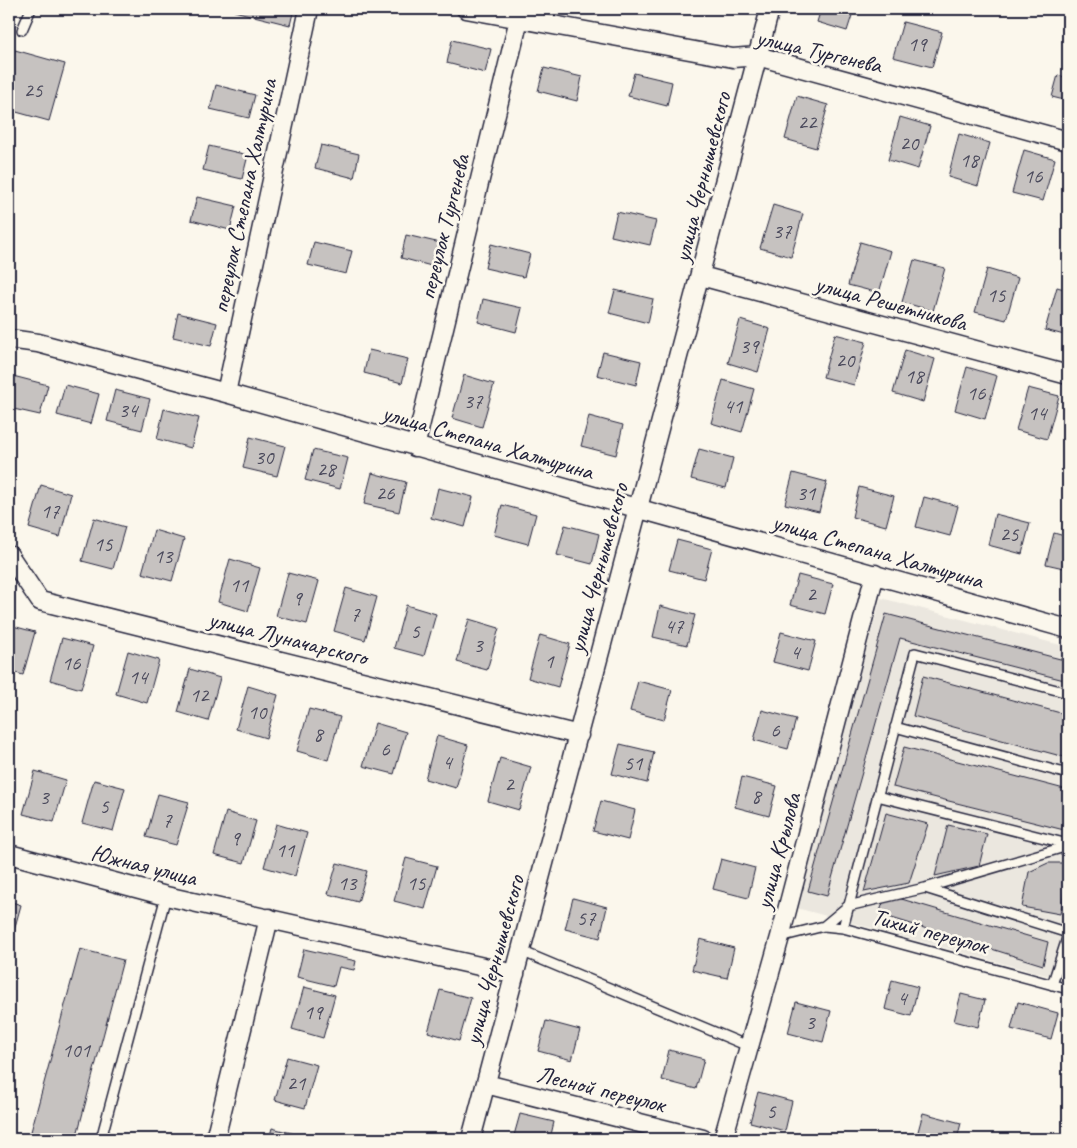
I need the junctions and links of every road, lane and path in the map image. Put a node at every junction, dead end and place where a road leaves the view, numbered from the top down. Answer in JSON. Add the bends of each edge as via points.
{"nodes":[{"id":1,"x":31,"y":9,"type":"edge"},
{"id":2,"x":309,"y":9,"type":"edge"},
{"id":3,"x":466,"y":9,"type":"edge"},
{"id":4,"x":770,"y":9,"type":"edge"},
{"id":5,"x":519,"y":19,"type":"junction"},
{"id":6,"x":22,"y":30,"type":"dead end"},
{"id":7,"x":757,"y":56,"type":"junction"},
{"id":8,"x":1068,"y":141,"type":"edge"},
{"id":9,"x":701,"y":276,"type":"junction"},
{"id":10,"x":9,"y":339,"type":"edge"},
{"id":11,"x":1068,"y":376,"type":"edge"},
{"id":12,"x":226,"y":392,"type":"junction"},
{"id":13,"x":415,"y":446,"type":"junction"},
{"id":14,"x":639,"y":509,"type":"junction"},
{"id":15,"x":9,"y":555,"type":"edge"},
{"id":16,"x":874,"y":574,"type":"junction"},
{"id":17,"x":1068,"y":629,"type":"edge"},
{"id":18,"x":1068,"y":693,"type":"edge"},
{"id":19,"x":895,"y":727,"type":"junction"},
{"id":20,"x":579,"y":735,"type":"junction"},
{"id":21,"x":1068,"y":774,"type":"edge"},
{"id":22,"x":877,"y":796,"type":"junction"},
{"id":23,"x":1068,"y":845,"type":"edge"},
{"id":24,"x":9,"y":854,"type":"edge"},
{"id":25,"x":925,"y":888,"type":"junction"},
{"id":26,"x":166,"y":896,"type":"junction"},
{"id":27,"x":848,"y":906,"type":"junction"},
{"id":28,"x":269,"y":918,"type":"junction"},
{"id":29,"x":824,"y":926,"type":"junction"},
{"id":30,"x":843,"y":928,"type":"junction"},
{"id":31,"x":1068,"y":934,"type":"edge"},
{"id":32,"x":780,"y":938,"type":"junction"},
{"id":33,"x":521,"y":950,"type":"junction"},
{"id":34,"x":515,"y":974,"type":"junction"},
{"id":35,"x":1052,"y":985,"type":"junction"},
{"id":36,"x":1068,"y":989,"type":"edge"},
{"id":37,"x":748,"y":1046,"type":"junction"},
{"id":38,"x":486,"y":1084,"type":"junction"},
{"id":39,"x":101,"y":1139,"type":"edge"},
{"id":40,"x":215,"y":1139,"type":"edge"},
{"id":41,"x":471,"y":1139,"type":"edge"},
{"id":42,"x":703,"y":1139,"type":"edge"},
{"id":43,"x":724,"y":1139,"type":"edge"}],
"edges":[{"from":1,"to":6,"type":"lane"},
{"from":2,"to":12,"type":"street","name":"переулок Степана Халтурина"},
{"from":3,"to":5,"type":"street","name":"улица Тургенева"},
{"from":4,"to":7,"type":"street","name":"улица Чернышевского"},
{"from":5,"to":7,"type":"street","name":"улица Тургенева","via":[[733,58]]},
{"from":5,"to":13,"type":"street","name":"переулок Тургенева"},
{"from":7,"to":8,"type":"street","name":"улица Тургенева"},
{"from":7,"to":9,"type":"street","name":"улица Чернышевского"},
{"from":9,"to":11,"type":"street","name":"улица Решетникова"},
{"from":9,"to":14,"type":"street","name":"улица Чернышевского"},
{"from":10,"to":12,"type":"street","name":"улица Степана Халтурина","via":[[38,343]]},
{"from":12,"to":13,"type":"street","name":"улица Степана Халтурина"},
{"from":13,"to":14,"type":"street","name":"улица Степана Халтурина"},
{"from":14,"to":16,"type":"street","name":"улица Степана Халтурина"},
{"from":14,"to":20,"type":"street","name":"улица Чернышевского"},
{"from":15,"to":20,"type":"street","name":"улица Луначарского","via":[[40,601]]},
{"from":16,"to":17,"type":"street","name":"улица Степана Халтурина"},
{"from":16,"to":32,"type":"street","name":"улица Крылова"},
{"from":18,"to":19,"type":"lane","via":[[915,653]]},
{"from":19,"to":21,"type":"lane"},
{"from":19,"to":22,"type":"lane"},
{"from":20,"to":33,"type":"street","name":"улица Чернышевского"},
{"from":22,"to":23,"type":"lane"},
{"from":22,"to":27,"type":"lane"},
{"from":23,"to":25,"type":"lane"},
{"from":24,"to":26,"type":"street","name":"Южная улица"},
{"from":25,"to":27,"type":"lane"},
{"from":25,"to":31,"type":"lane"},
{"from":26,"to":28,"type":"street","name":"Южная улица"},
{"from":26,"to":39,"type":"lane"},
{"from":27,"to":29,"type":"lane"},
{"from":27,"to":30,"type":"lane"},
{"from":28,"to":34,"type":"street","name":"Южная улица"},
{"from":28,"to":40,"type":"street"},
{"from":29,"to":30,"type":"lane","name":"Тихий переулок"},
{"from":29,"to":32,"type":"lane","name":"Тихий переулок"},
{"from":30,"to":35,"type":"lane","name":"Тихий переулок"},
{"from":31,"to":35,"type":"lane"},
{"from":32,"to":37,"type":"street","name":"улица Крылова"},
{"from":33,"to":34,"type":"street","name":"улица Чернышевского"},
{"from":33,"to":37,"type":"lane"},
{"from":34,"to":38,"type":"street","name":"улица Чернышевского"},
{"from":35,"to":36,"type":"lane","name":"Тихий переулок"},
{"from":37,"to":43,"type":"street","name":"улица Крылова"},
{"from":38,"to":41,"type":"street","name":"улица Чернышевского"},
{"from":38,"to":42,"type":"street","name":"Лесной переулок"}]}
